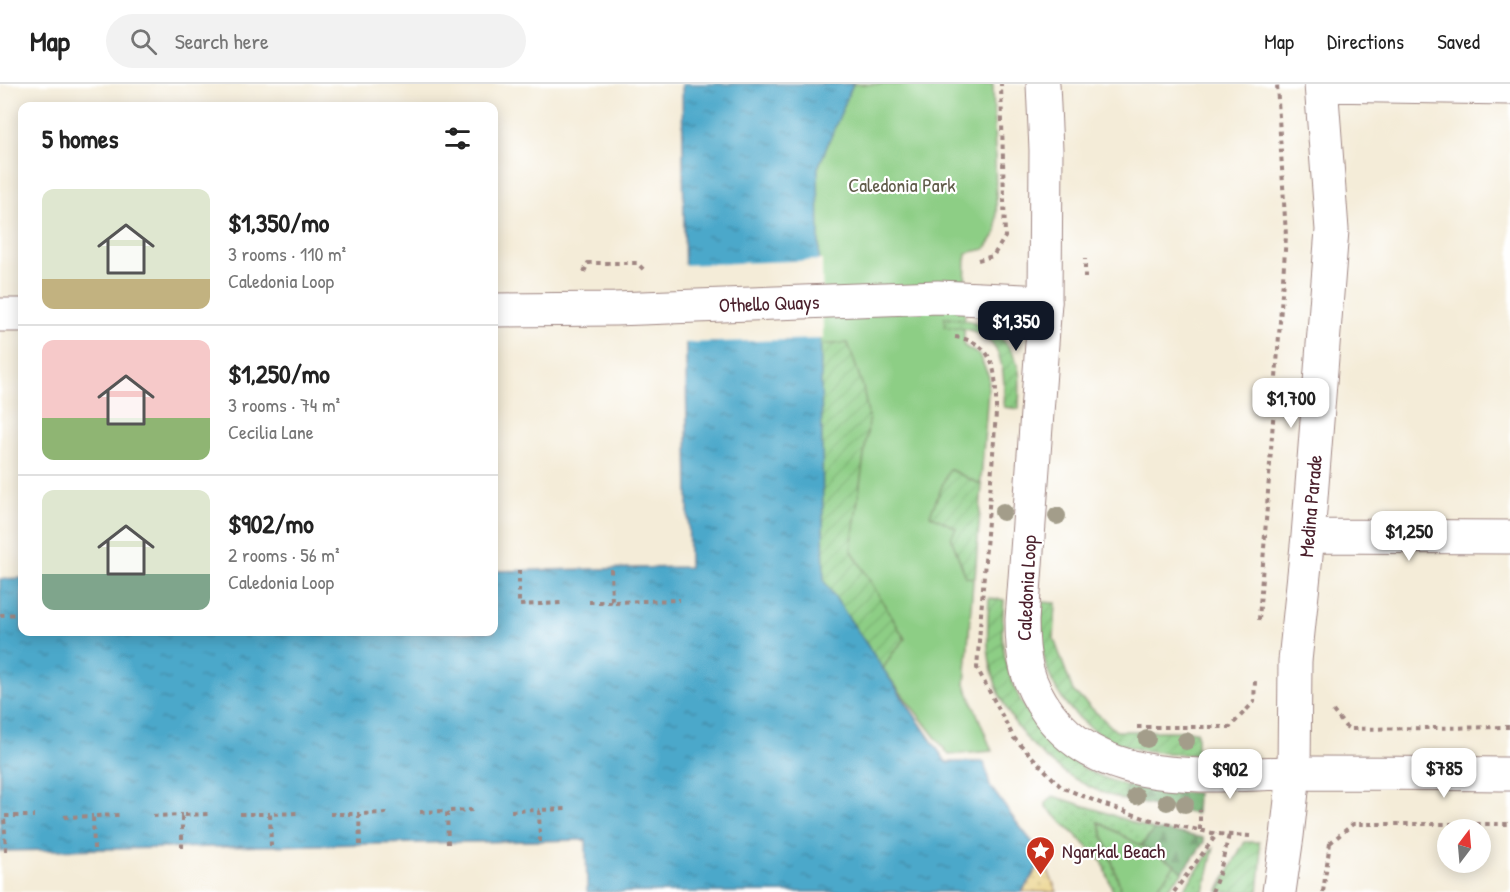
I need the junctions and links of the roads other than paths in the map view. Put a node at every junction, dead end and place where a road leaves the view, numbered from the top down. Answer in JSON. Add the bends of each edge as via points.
{"nodes":[{"id":1,"x":1043,"y":84,"type":"edge"},
{"id":2,"x":1321,"y":84,"type":"edge"},
{"id":3,"x":1510,"y":88,"type":"edge"},
{"id":4,"x":1045,"y":303,"type":"junction"},
{"id":5,"x":498,"y":310,"type":"edge"},
{"id":6,"x":0,"y":315,"type":"edge"},
{"id":7,"x":18,"y":315,"type":"edge"},
{"id":8,"x":1308,"y":536,"type":"junction"},
{"id":9,"x":1510,"y":537,"type":"edge"},
{"id":10,"x":1294,"y":773,"type":"junction"},
{"id":11,"x":1510,"y":774,"type":"edge"},
{"id":12,"x":1279,"y":892,"type":"edge"}],
"edges":[{"from":1,"to":4,"type":"street","name":"Caledonia Loop"},
{"from":2,"to":3,"type":"street"},
{"from":2,"to":8,"type":"street","name":"Medina Parade","via":[[1332,230]]},
{"from":4,"to":5,"type":"street","name":"Othello Quays","via":[[938,297]]},
{"from":4,"to":10,"type":"street","name":"Caledonia Loop","via":[[1022,620],[1025,666],[1042,704],[1076,742],[1122,765],[1182,775]]},
{"from":6,"to":7,"type":"street"},
{"from":8,"to":9,"type":"street"},
{"from":8,"to":10,"type":"street","name":"Medina Parade","via":[[1294,661]]},
{"from":10,"to":11,"type":"street","name":"Caledonia Loop"},
{"from":10,"to":12,"type":"street","name":"Medina Parade"}]}
